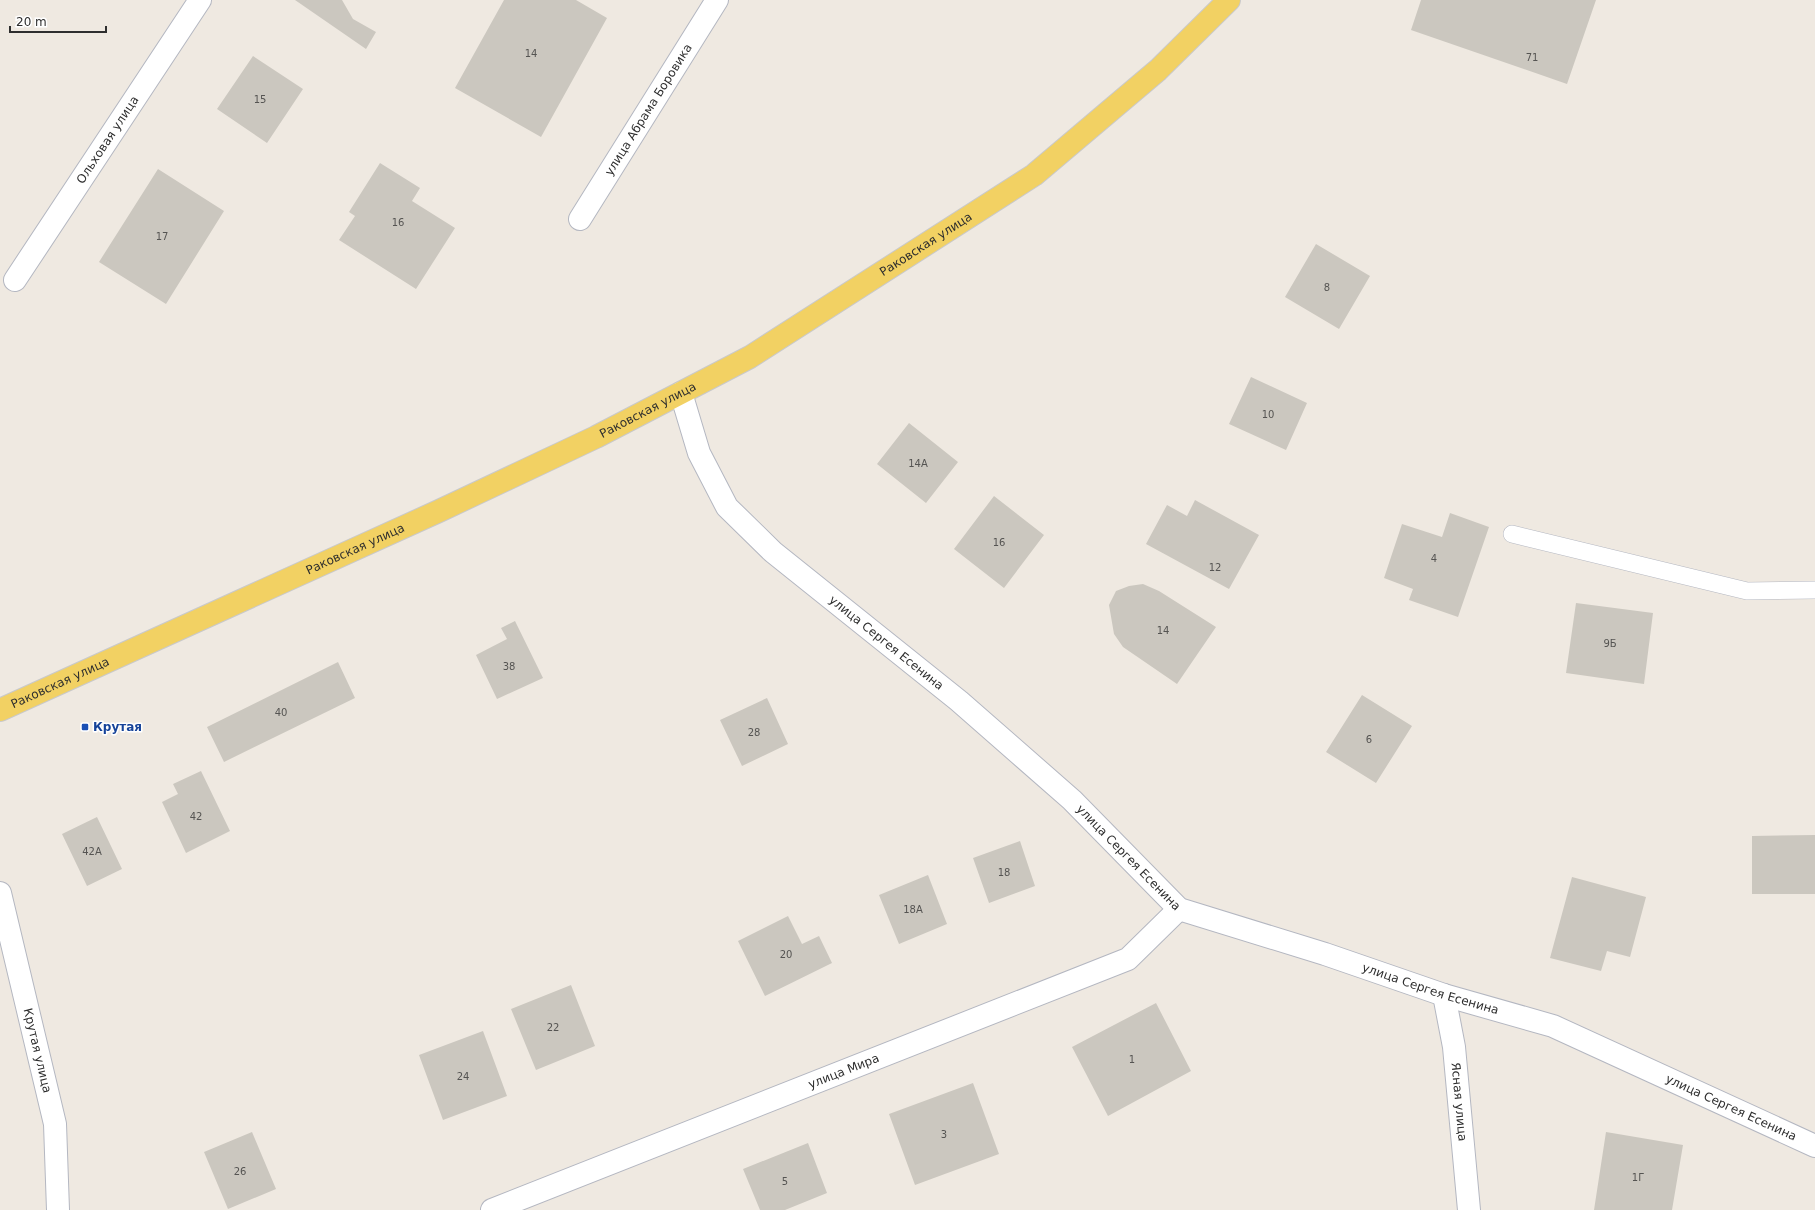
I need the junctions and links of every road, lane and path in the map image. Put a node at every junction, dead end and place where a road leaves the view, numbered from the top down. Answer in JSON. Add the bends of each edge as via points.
{"nodes":[{"id":1,"x":200,"y":0,"type":"edge"},
{"id":2,"x":717,"y":0,"type":"edge"},
{"id":3,"x":1229,"y":0,"type":"edge"},
{"id":4,"x":580,"y":219,"type":"dead end"},
{"id":5,"x":15,"y":280,"type":"dead end"},
{"id":6,"x":680,"y":393,"type":"junction"},
{"id":7,"x":1512,"y":534,"type":"dead end"},
{"id":8,"x":1815,"y":590,"type":"edge"},
{"id":9,"x":0,"y":710,"type":"edge"},
{"id":10,"x":0,"y":893,"type":"edge"},
{"id":11,"x":1179,"y":909,"type":"junction"},
{"id":12,"x":1444,"y":995,"type":"junction"},
{"id":13,"x":1815,"y":1146,"type":"edge"},
{"id":14,"x":58,"y":1210,"type":"edge"},
{"id":15,"x":492,"y":1210,"type":"edge"},
{"id":16,"x":1469,"y":1210,"type":"edge"}],
"edges":[{"from":1,"to":5,"type":"street","name":"Ольховая улица"},
{"from":2,"to":4,"type":"street","name":"улица Абрама Боровика"},
{"from":3,"to":6,"type":"main road","name":"Раковская улица","via":[[1158,70],[1034,175],[750,357]]},
{"from":6,"to":9,"type":"main road","name":"Раковская улица","via":[[596,437],[439,511]]},
{"from":6,"to":11,"type":"street","name":"улица Сергея Есенина","via":[[699,452],[727,507],[774,552],[959,702],[1072,800]]},
{"from":7,"to":8,"type":"lane","via":[[1747,591]]},
{"from":10,"to":14,"type":"street","name":"Крутая улица","via":[[55,1124]]},
{"from":11,"to":12,"type":"street","name":"улица Сергея Есенина","via":[[1325,954]]},
{"from":11,"to":15,"type":"street","name":"улица Мира","via":[[1128,959]]},
{"from":12,"to":13,"type":"street","name":"улица Сергея Есенина","via":[[1553,1026]]},
{"from":12,"to":16,"type":"street","name":"Ясная улица","via":[[1454,1047]]}]}
